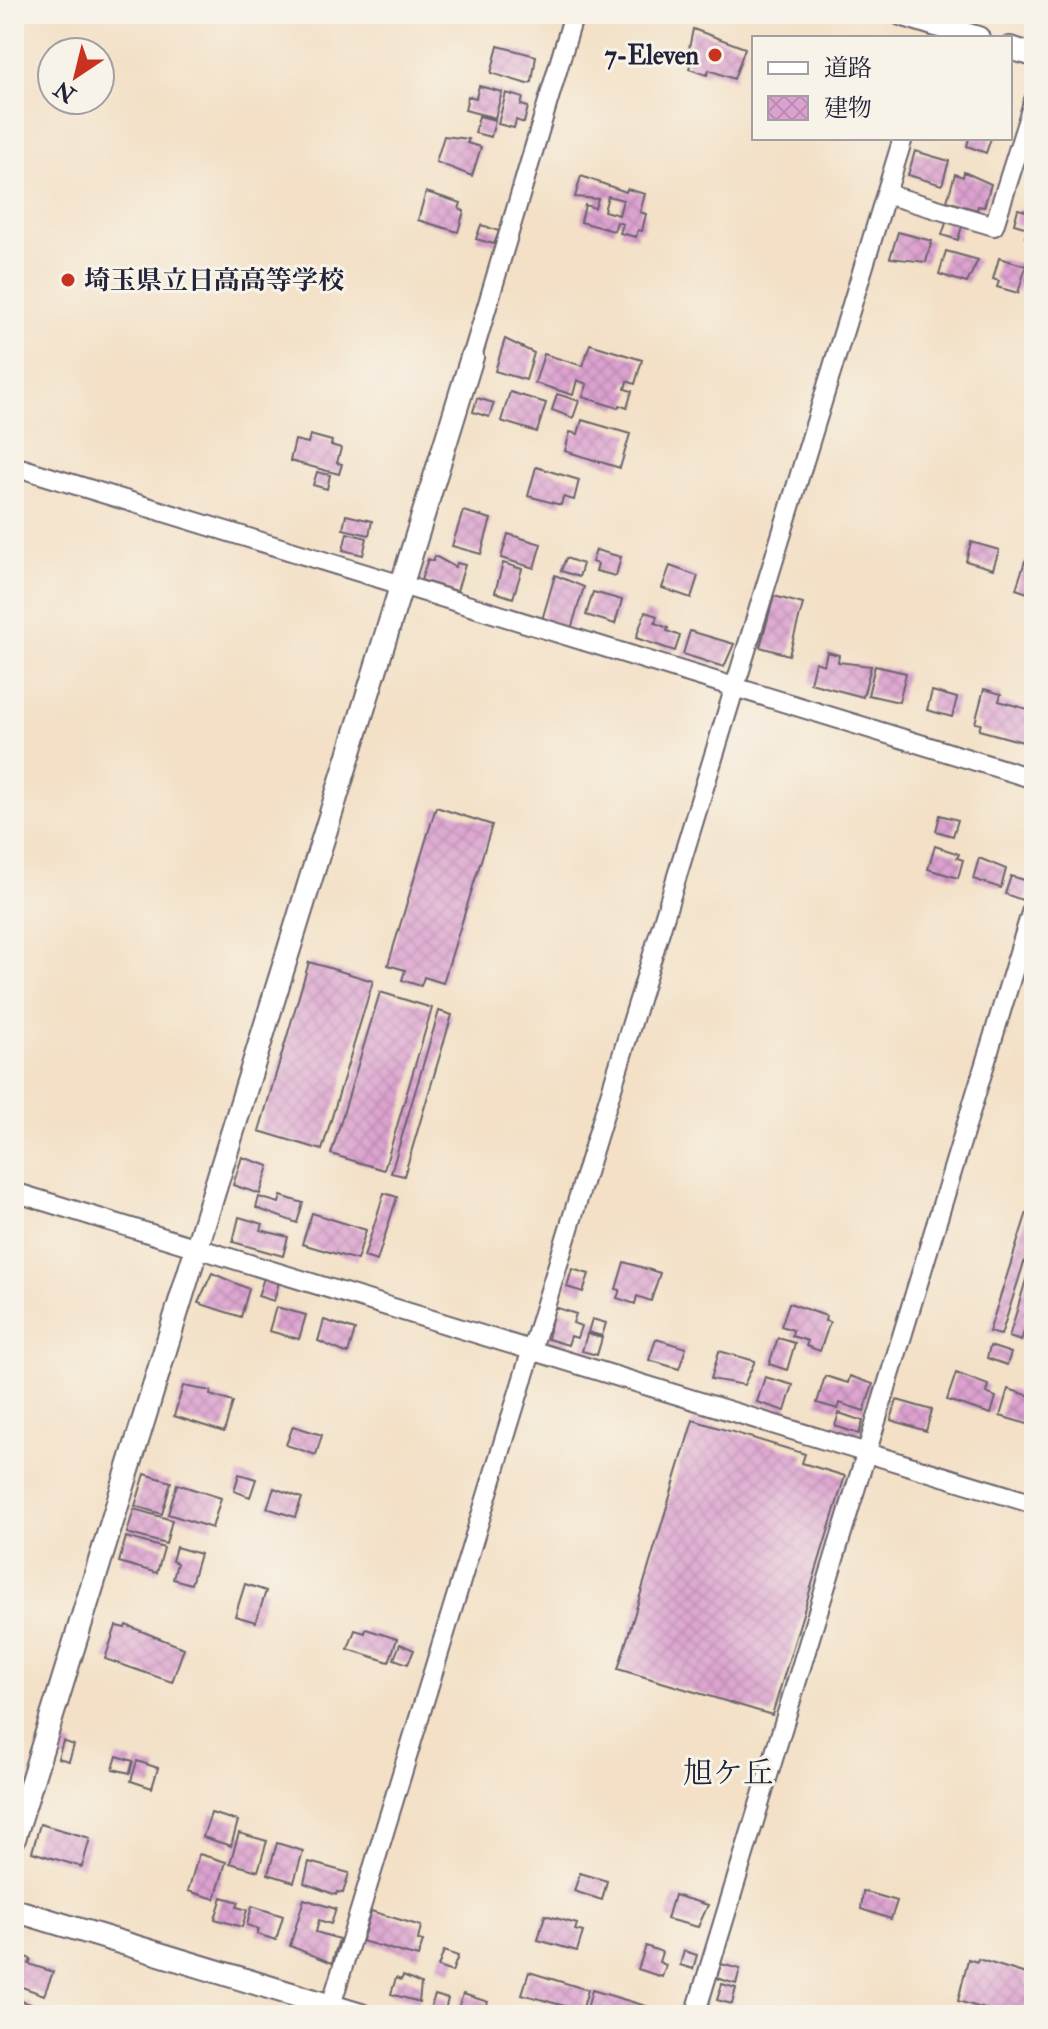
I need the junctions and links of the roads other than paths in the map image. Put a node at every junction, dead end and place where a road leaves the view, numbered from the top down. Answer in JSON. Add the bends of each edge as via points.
{"nodes":[{"id":1,"x":574,"y":14,"type":"edge"},
{"id":2,"x":901,"y":14,"type":"edge"},
{"id":3,"x":935,"y":32,"type":"edge"},
{"id":4,"x":964,"y":36,"type":"edge"},
{"id":5,"x":1012,"y":49,"type":"edge"},
{"id":6,"x":1034,"y":55,"type":"edge"},
{"id":7,"x":1034,"y":100,"type":"edge"},
{"id":8,"x":902,"y":140,"type":"edge"},
{"id":9,"x":886,"y":194,"type":"junction"},
{"id":10,"x":472,"y":357,"type":"joint"},
{"id":11,"x":14,"y":466,"type":"edge"},
{"id":12,"x":401,"y":586,"type":"junction"},
{"id":13,"x":734,"y":686,"type":"junction"},
{"id":14,"x":1034,"y":779,"type":"edge"},
{"id":15,"x":1034,"y":903,"type":"edge"},
{"id":16,"x":14,"y":1192,"type":"edge"},
{"id":17,"x":194,"y":1248,"type":"junction"},
{"id":18,"x":530,"y":1348,"type":"junction"},
{"id":19,"x":869,"y":1454,"type":"junction"},
{"id":20,"x":1034,"y":1504,"type":"edge"},
{"id":21,"x":14,"y":1839,"type":"edge"},
{"id":22,"x":14,"y":1910,"type":"edge"},
{"id":23,"x":330,"y":2010,"type":"edge"},
{"id":24,"x":361,"y":2015,"type":"edge"},
{"id":25,"x":695,"y":2015,"type":"edge"}],
"edges":[{"from":1,"to":10,"type":"street"},
{"from":2,"to":3,"type":"street"},
{"from":3,"to":4,"type":"street"},
{"from":5,"to":6,"type":"street"},
{"from":7,"to":9,"type":"street","via":[[994,226]]},
{"from":8,"to":9,"type":"street"},
{"from":9,"to":13,"type":"street"},
{"from":10,"to":12,"type":"street"},
{"from":11,"to":12,"type":"street"},
{"from":12,"to":13,"type":"street"},
{"from":12,"to":17,"type":"street"},
{"from":13,"to":14,"type":"street"},
{"from":13,"to":18,"type":"street"},
{"from":15,"to":19,"type":"street"},
{"from":16,"to":17,"type":"street"},
{"from":17,"to":18,"type":"street"},
{"from":17,"to":21,"type":"street"},
{"from":18,"to":19,"type":"street"},
{"from":18,"to":23,"type":"street"},
{"from":19,"to":20,"type":"street"},
{"from":19,"to":25,"type":"street"},
{"from":22,"to":23,"type":"street"},
{"from":23,"to":24,"type":"street"}]}
